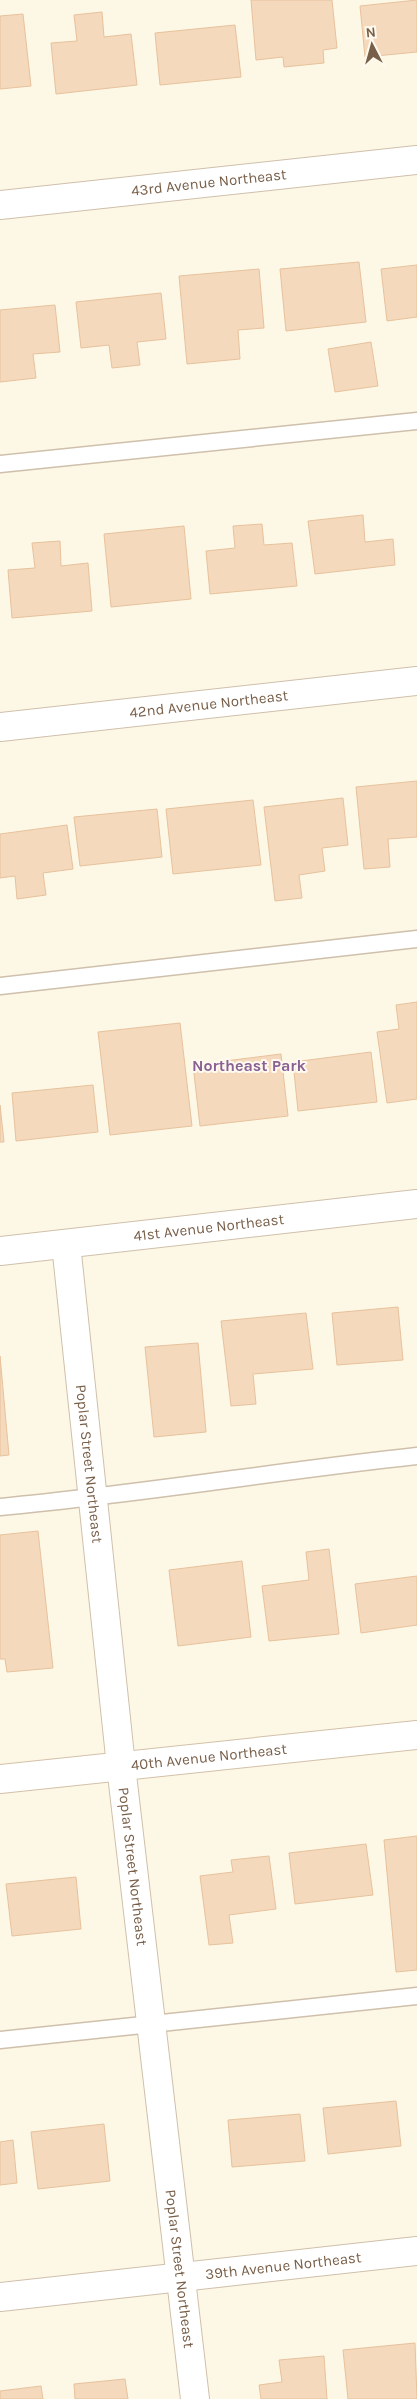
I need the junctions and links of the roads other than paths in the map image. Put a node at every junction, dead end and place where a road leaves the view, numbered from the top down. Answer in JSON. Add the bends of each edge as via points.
{"nodes":[{"id":1,"x":417,"y":160,"type":"edge"},
{"id":2,"x":0,"y":205,"type":"edge"},
{"id":3,"x":417,"y":421,"type":"edge"},
{"id":4,"x":0,"y":464,"type":"edge"},
{"id":5,"x":417,"y":681,"type":"edge"},
{"id":6,"x":0,"y":727,"type":"edge"},
{"id":7,"x":417,"y":939,"type":"edge"},
{"id":8,"x":0,"y":986,"type":"edge"},
{"id":9,"x":417,"y":1204,"type":"edge"},
{"id":10,"x":66,"y":1244,"type":"junction"},
{"id":11,"x":0,"y":1251,"type":"edge"},
{"id":12,"x":417,"y":1456,"type":"edge"},
{"id":13,"x":91,"y":1499,"type":"junction"},
{"id":14,"x":0,"y":1507,"type":"edge"},
{"id":15,"x":417,"y":1736,"type":"edge"},
{"id":16,"x":121,"y":1766,"type":"junction"},
{"id":17,"x":0,"y":1779,"type":"edge"},
{"id":18,"x":417,"y":1996,"type":"edge"},
{"id":19,"x":152,"y":2025,"type":"junction"},
{"id":20,"x":0,"y":2040,"type":"edge"},
{"id":21,"x":417,"y":2251,"type":"edge"},
{"id":22,"x":182,"y":2278,"type":"junction"},
{"id":23,"x":0,"y":2297,"type":"edge"},
{"id":24,"x":195,"y":2399,"type":"edge"}],
"edges":[{"from":1,"to":2,"type":"street","name":"43rd Avenue Northeast"},
{"from":3,"to":4,"type":"lane"},
{"from":5,"to":6,"type":"street","name":"42nd Avenue Northeast"},
{"from":7,"to":8,"type":"lane"},
{"from":9,"to":10,"type":"street","name":"41st Avenue Northeast"},
{"from":10,"to":11,"type":"street","name":"41st Avenue Northeast"},
{"from":10,"to":13,"type":"street","name":"Poplar Street Northeast"},
{"from":12,"to":13,"type":"lane"},
{"from":13,"to":14,"type":"lane"},
{"from":13,"to":16,"type":"street","name":"Poplar Street Northeast"},
{"from":15,"to":16,"type":"street","name":"40th Avenue Northeast"},
{"from":16,"to":17,"type":"street","name":"40th Avenue Northeast"},
{"from":16,"to":19,"type":"street","name":"Poplar Street Northeast"},
{"from":18,"to":19,"type":"lane"},
{"from":19,"to":20,"type":"lane"},
{"from":19,"to":22,"type":"street","name":"Poplar Street Northeast"},
{"from":21,"to":22,"type":"street","name":"39th Avenue Northeast"},
{"from":22,"to":23,"type":"street","name":"39th Avenue Northeast"},
{"from":22,"to":24,"type":"street","name":"Poplar Street Northeast"}]}
